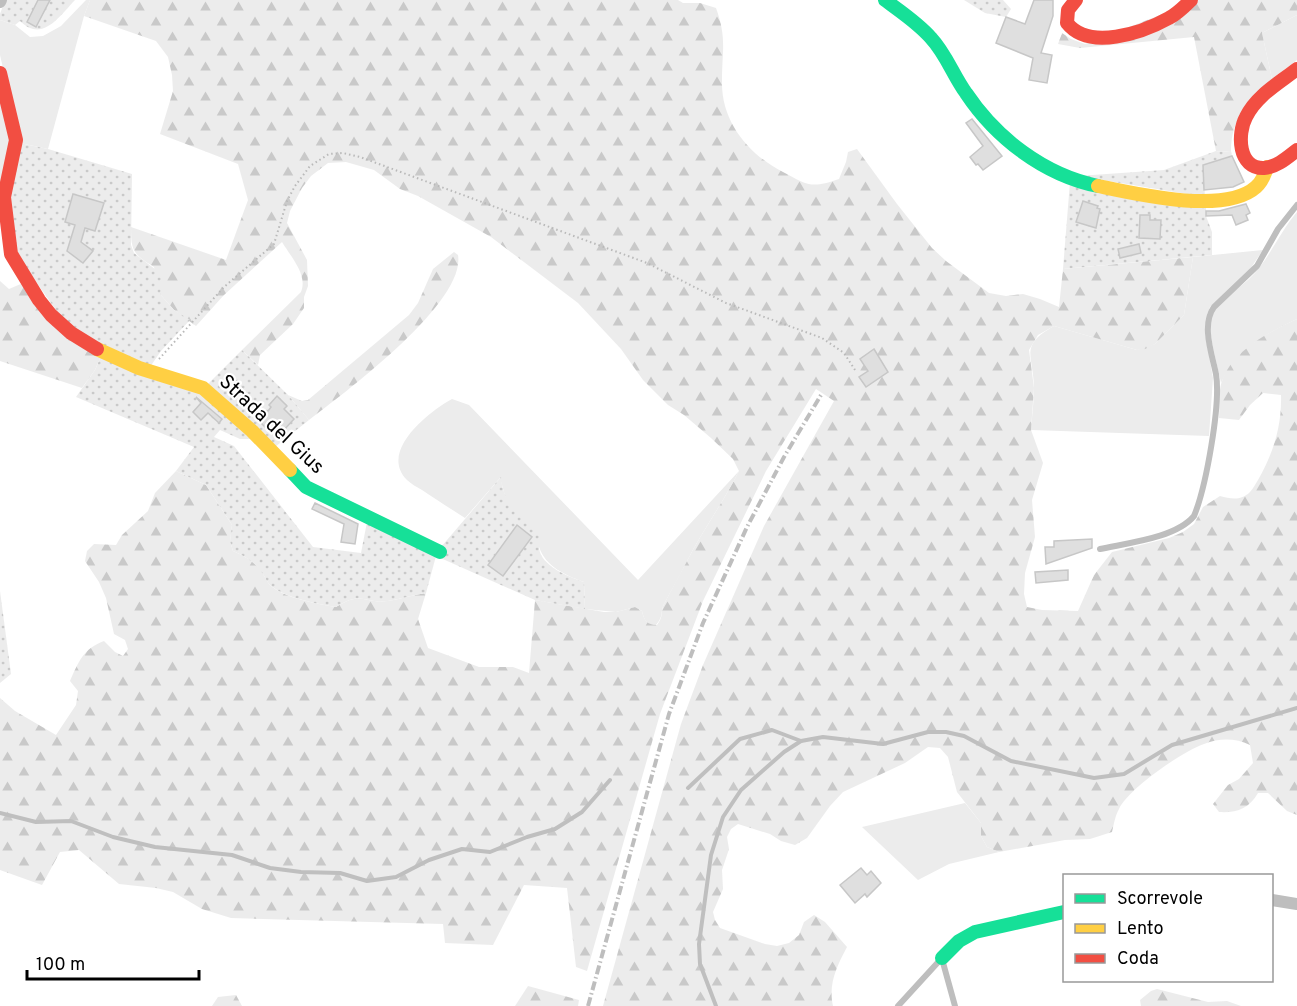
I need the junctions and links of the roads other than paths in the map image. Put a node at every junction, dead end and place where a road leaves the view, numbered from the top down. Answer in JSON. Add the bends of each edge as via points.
{"nodes":[{"id":1,"x":885,"y":0,"type":"edge"},
{"id":2,"x":1076,"y":0,"type":"edge"},
{"id":3,"x":1191,"y":0,"type":"edge"},
{"id":4,"x":1297,"y":69,"type":"edge"},
{"id":5,"x":0,"y":73,"type":"edge"},
{"id":6,"x":1297,"y":150,"type":"edge"},
{"id":7,"x":1267,"y":167,"type":"junction"},
{"id":8,"x":1297,"y":205,"type":"edge"},
{"id":9,"x":5,"y":255,"type":"edge"},
{"id":10,"x":1100,"y":549,"type":"dead end"},
{"id":11,"x":440,"y":552,"type":"dead end"},
{"id":12,"x":1273,"y":900,"type":"edge"},
{"id":13,"x":1297,"y":904,"type":"edge"},
{"id":14,"x":1063,"y":912,"type":"edge"},
{"id":15,"x":942,"y":958,"type":"junction"},
{"id":16,"x":898,"y":1006,"type":"edge"},
{"id":17,"x":955,"y":1006,"type":"edge"}],
"edges":[{"from":1,"to":7,"type":"street","via":[[930,36],[969,99],[1002,136],[1034,159],[1075,180],[1169,199],[1223,200],[1252,190],[1261,182]]},
{"from":2,"to":3,"type":"street","via":[[1067,13],[1067,23],[1075,34],[1087,38],[1116,36],[1149,27],[1172,17]]},
{"from":4,"to":7,"type":"street","via":[[1260,99],[1241,127],[1240,144],[1245,159],[1254,166]]},
{"from":5,"to":9,"type":"street","name":"Strada del Gius","via":[[16,140],[4,196]]},
{"from":6,"to":7,"type":"street"},
{"from":8,"to":10,"type":"lane","via":[[1257,266],[1209,315],[1217,396],[1194,516],[1164,534]]},
{"from":9,"to":11,"type":"street","name":"Strada del Gius","via":[[64,328],[100,351],[199,387],[252,431],[310,489]]},
{"from":12,"to":13,"type":"street"},
{"from":14,"to":15,"type":"street","via":[[975,932]]},
{"from":15,"to":16,"type":"lane"},
{"from":15,"to":17,"type":"lane"}]}
